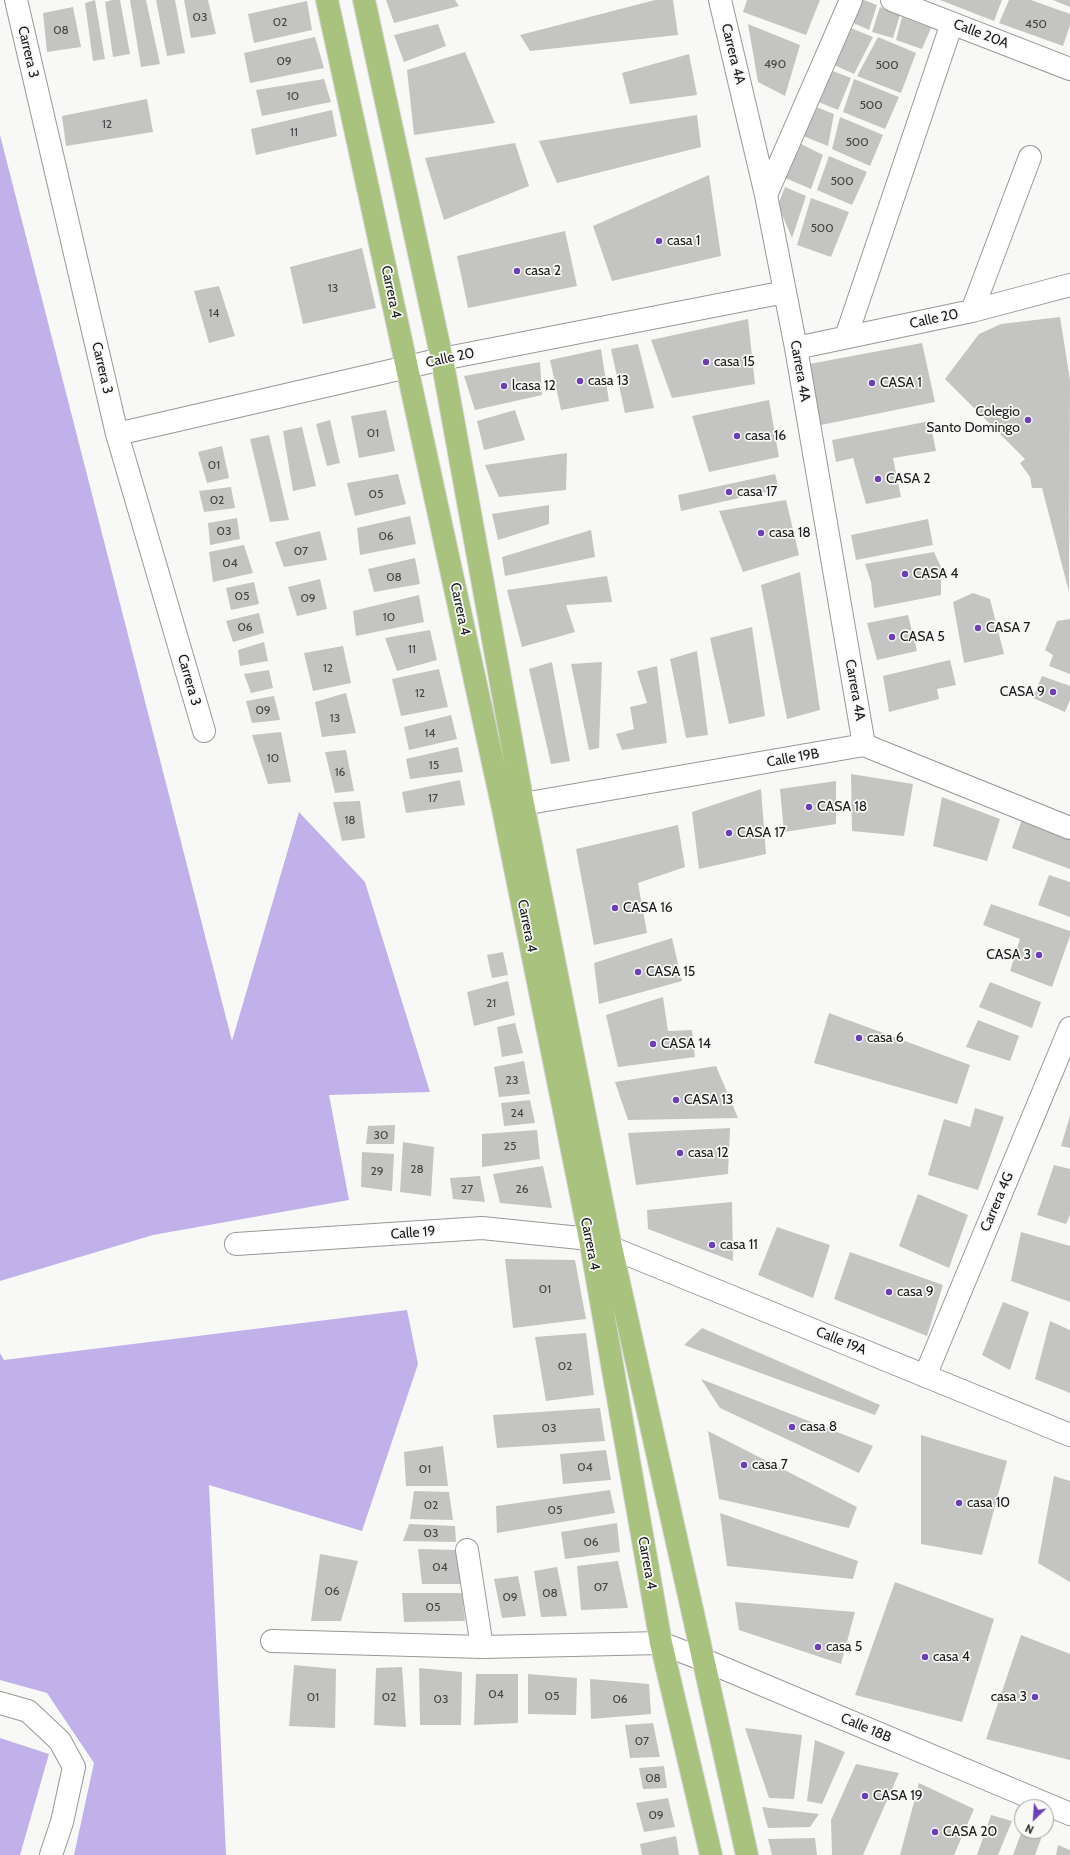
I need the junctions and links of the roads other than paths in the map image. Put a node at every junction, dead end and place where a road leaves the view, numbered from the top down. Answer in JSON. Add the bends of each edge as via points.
{"nodes":[{"id":1,"x":16,"y":0,"type":"edge"},
{"id":2,"x":327,"y":0,"type":"edge"},
{"id":3,"x":364,"y":0,"type":"edge"},
{"id":4,"x":720,"y":0,"type":"edge"},
{"id":5,"x":850,"y":0,"type":"edge"},
{"id":6,"x":892,"y":0,"type":"edge"},
{"id":7,"x":952,"y":23,"type":"junction"},
{"id":8,"x":1070,"y":69,"type":"edge"},
{"id":9,"x":1030,"y":157,"type":"dead end"},
{"id":10,"x":766,"y":195,"type":"junction"},
{"id":11,"x":1070,"y":285,"type":"edge"},
{"id":12,"x":785,"y":292,"type":"junction"},
{"id":13,"x":972,"y":311,"type":"junction"},
{"id":14,"x":846,"y":337,"type":"junction"},
{"id":15,"x":796,"y":348,"type":"junction"},
{"id":16,"x":442,"y":359,"type":"junction"},
{"id":17,"x":408,"y":368,"type":"junction"},
{"id":18,"x":117,"y":434,"type":"junction"},
{"id":19,"x":204,"y":731,"type":"dead end"},
{"id":20,"x":864,"y":745,"type":"junction"},
{"id":21,"x":513,"y":807,"type":"junction"},
{"id":22,"x":1070,"y":828,"type":"edge"},
{"id":23,"x":1070,"y":1028,"type":"edge"},
{"id":24,"x":590,"y":1239,"type":"junction"},
{"id":25,"x":236,"y":1244,"type":"dead end"},
{"id":26,"x":611,"y":1248,"type":"junction"},
{"id":27,"x":925,"y":1376,"type":"junction"},
{"id":28,"x":1070,"y":1435,"type":"edge"},
{"id":29,"x":467,"y":1550,"type":"dead end"},
{"id":30,"x":272,"y":1641,"type":"dead end"},
{"id":31,"x":661,"y":1643,"type":"junction"},
{"id":32,"x":482,"y":1646,"type":"junction"},
{"id":33,"x":704,"y":1660,"type":"junction"},
{"id":34,"x":0,"y":1703,"type":"edge"},
{"id":35,"x":1070,"y":1814,"type":"edge"},
{"id":36,"x":51,"y":1855,"type":"edge"},
{"id":37,"x":711,"y":1855,"type":"edge"},
{"id":38,"x":747,"y":1855,"type":"edge"}],
"edges":[{"from":1,"to":18,"type":"street","name":"Carrera 3"},
{"from":2,"to":17,"type":"main road","name":"Carrera 4"},
{"from":3,"to":16,"type":"main road","name":"Carrera 4"},
{"from":4,"to":10,"type":"street","name":"Carrera 4A"},
{"from":5,"to":10,"type":"street"},
{"from":6,"to":7,"type":"street","name":"Calle 20A"},
{"from":7,"to":8,"type":"street","name":"Calle 20A"},
{"from":7,"to":14,"type":"street"},
{"from":9,"to":13,"type":"street"},
{"from":10,"to":12,"type":"street","name":"Carrera 4A"},
{"from":11,"to":13,"type":"street","name":"Calle 20"},
{"from":12,"to":15,"type":"street","name":"Carrera 4A"},
{"from":12,"to":16,"type":"street","name":"Calle 20"},
{"from":13,"to":14,"type":"street","name":"Calle 20"},
{"from":14,"to":15,"type":"street","name":"Calle 20"},
{"from":15,"to":20,"type":"street","name":"Carrera 4A"},
{"from":16,"to":17,"type":"street","name":"Calle 20"},
{"from":16,"to":21,"type":"main road","name":"Carrera 4"},
{"from":17,"to":18,"type":"street","name":"Calle 20"},
{"from":17,"to":21,"type":"main road","name":"Carrera 4"},
{"from":18,"to":19,"type":"street","name":"Carrera 3"},
{"from":20,"to":21,"type":"street","name":"Calle 19B"},
{"from":20,"to":22,"type":"street"},
{"from":21,"to":24,"type":"main road","name":"Carrera 4"},
{"from":21,"to":26,"type":"main road","name":"Carrera 4"},
{"from":23,"to":27,"type":"street","name":"Carrera 4G"},
{"from":24,"to":25,"type":"street","name":"Calle 19","via":[[482,1228]]},
{"from":24,"to":26,"type":"street","name":"Calle 19"},
{"from":24,"to":31,"type":"main road","name":"Carrera 4"},
{"from":26,"to":27,"type":"street","name":"Calle 19A"},
{"from":26,"to":33,"type":"main road","name":"Carrera 4"},
{"from":27,"to":28,"type":"street","name":"Calle 19A"},
{"from":29,"to":32,"type":"street"},
{"from":30,"to":32,"type":"street"},
{"from":31,"to":32,"type":"street"},
{"from":31,"to":33,"type":"street","name":"Calle 18B"},
{"from":31,"to":37,"type":"main road","name":"Carrera 4"},
{"from":33,"to":35,"type":"street","name":"Calle 18B"},
{"from":33,"to":38,"type":"main road","name":"Carrera 4"},
{"from":34,"to":36,"type":"street","via":[[28,1711],[60,1740],[74,1767],[62,1822]]}]}
